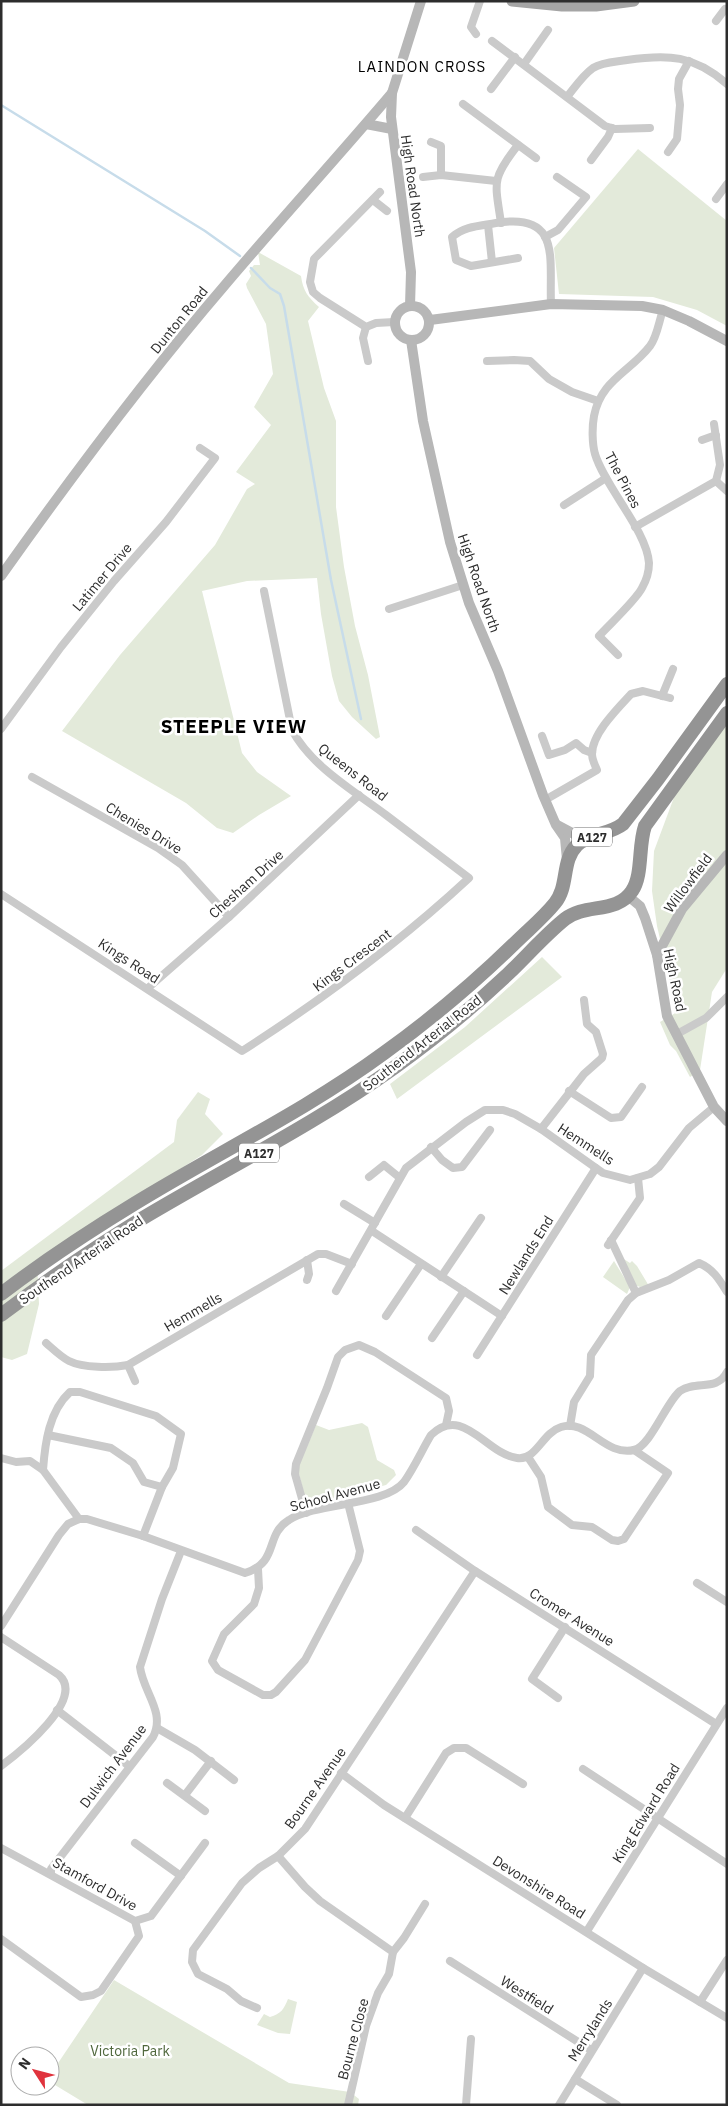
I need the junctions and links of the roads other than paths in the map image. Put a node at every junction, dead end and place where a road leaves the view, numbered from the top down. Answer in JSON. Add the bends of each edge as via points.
{"nodes":[{"id":1,"x":421,"y":1,"type":"edge"},
{"id":2,"x":480,"y":1,"type":"edge"},
{"id":3,"x":512,"y":1,"type":"edge"},
{"id":4,"x":634,"y":1,"type":"edge"},
{"id":5,"x":720,"y":1,"type":"edge"},
{"id":6,"x":726,"y":10,"type":"edge"},
{"id":7,"x":716,"y":21,"type":"dead end"},
{"id":8,"x":548,"y":30,"type":"dead end"},
{"id":9,"x":476,"y":34,"type":"dead end"},
{"id":10,"x":492,"y":41,"type":"dead end"},
{"id":11,"x":514,"y":57,"type":"junction"},
{"id":12,"x":689,"y":61,"type":"junction"},
{"id":13,"x":524,"y":64,"type":"junction"},
{"id":14,"x":727,"y":84,"type":"edge"},
{"id":15,"x":491,"y":89,"type":"dead end"},
{"id":16,"x":392,"y":93,"type":"junction"},
{"id":17,"x":567,"y":97,"type":"junction"},
{"id":18,"x":463,"y":104,"type":"dead end"},
{"id":19,"x":366,"y":124,"type":"junction"},
{"id":20,"x":612,"y":128,"type":"junction"},
{"id":21,"x":650,"y":128,"type":"dead end"},
{"id":22,"x":392,"y":129,"type":"junction"},
{"id":23,"x":431,"y":142,"type":"dead end"},
{"id":24,"x":518,"y":145,"type":"junction"},
{"id":25,"x":668,"y":152,"type":"dead end"},
{"id":26,"x":536,"y":158,"type":"dead end"},
{"id":27,"x":591,"y":160,"type":"dead end"},
{"id":28,"x":440,"y":175,"type":"junction"},
{"id":29,"x":557,"y":176,"type":"dead end"},
{"id":30,"x":423,"y":178,"type":"dead end"},
{"id":31,"x":496,"y":181,"type":"junction"},
{"id":32,"x":725,"y":186,"type":"edge"},
{"id":33,"x":380,"y":192,"type":"dead end"},
{"id":34,"x":716,"y":199,"type":"dead end"},
{"id":35,"x":373,"y":200,"type":"junction"},
{"id":36,"x":387,"y":211,"type":"dead end"},
{"id":37,"x":501,"y":222,"type":"junction"},
{"id":38,"x":488,"y":225,"type":"junction"},
{"id":39,"x":545,"y":237,"type":"junction"},
{"id":40,"x":518,"y":258,"type":"dead end"},
{"id":41,"x":492,"y":262,"type":"junction"},
{"id":42,"x":551,"y":304,"type":"junction"},
{"id":43,"x":410,"y":306,"type":"junction"},
{"id":44,"x":663,"y":310,"type":"junction"},
{"id":45,"x":430,"y":320,"type":"junction"},
{"id":46,"x":394,"y":322,"type":"junction"},
{"id":47,"x":366,"y":327,"type":"junction"},
{"id":48,"x":411,"y":340,"type":"junction"},
{"id":49,"x":727,"y":341,"type":"edge"},
{"id":50,"x":375,"y":345,"type":"dead end"},
{"id":51,"x":365,"y":348,"type":"junction"},
{"id":52,"x":368,"y":361,"type":"dead end"},
{"id":53,"x":487,"y":361,"type":"dead end"},
{"id":54,"x":598,"y":402,"type":"junction"},
{"id":55,"x":714,"y":424,"type":"dead end"},
{"id":56,"x":716,"y":435,"type":"junction"},
{"id":57,"x":702,"y":440,"type":"dead end"},
{"id":58,"x":200,"y":448,"type":"dead end"},
{"id":59,"x":606,"y":478,"type":"junction"},
{"id":60,"x":716,"y":481,"type":"junction"},
{"id":61,"x":727,"y":491,"type":"edge"},
{"id":62,"x":564,"y":505,"type":"dead end"},
{"id":63,"x":635,"y":527,"type":"junction"},
{"id":64,"x":1,"y":576,"type":"edge"},
{"id":65,"x":463,"y":585,"type":"junction"},
{"id":66,"x":264,"y":591,"type":"dead end"},
{"id":67,"x":389,"y":609,"type":"dead end"},
{"id":68,"x":618,"y":655,"type":"dead end"},
{"id":69,"x":672,"y":668,"type":"dead end"},
{"id":70,"x":727,"y":684,"type":"edge"},
{"id":71,"x":727,"y":713,"type":"edge"},
{"id":72,"x":1,"y":729,"type":"edge"},
{"id":73,"x":542,"y":736,"type":"dead end"},
{"id":74,"x":592,"y":754,"type":"junction"},
{"id":75,"x":32,"y":777,"type":"dead end"},
{"id":76,"x":359,"y":795,"type":"junction"},
{"id":77,"x":545,"y":800,"type":"junction"},
{"id":78,"x":556,"y":825,"type":"junction"},
{"id":79,"x":590,"y":837,"type":"junction"},
{"id":80,"x":727,"y":855,"type":"edge"},
{"id":81,"x":567,"y":863,"type":"junction"},
{"id":82,"x":469,"y":878,"type":"joint"},
{"id":83,"x":1,"y":894,"type":"edge"},
{"id":84,"x":628,"y":896,"type":"junction"},
{"id":85,"x":229,"y":917,"type":"junction"},
{"id":86,"x":657,"y":955,"type":"junction"},
{"id":87,"x":148,"y":988,"type":"junction"},
{"id":88,"x":727,"y":997,"type":"edge"},
{"id":89,"x":584,"y":1000,"type":"dead end"},
{"id":90,"x":677,"y":1034,"type":"junction"},
{"id":91,"x":242,"y":1051,"type":"joint"},
{"id":92,"x":642,"y":1087,"type":"dead end"},
{"id":93,"x":569,"y":1091,"type":"junction"},
{"id":94,"x":714,"y":1107,"type":"junction"},
{"id":95,"x":727,"y":1121,"type":"edge"},
{"id":96,"x":541,"y":1129,"type":"junction"},
{"id":97,"x":490,"y":1130,"type":"dead end"},
{"id":98,"x":431,"y":1148,"type":"junction"},
{"id":99,"x":596,"y":1168,"type":"junction"},
{"id":100,"x":369,"y":1177,"type":"dead end"},
{"id":101,"x":400,"y":1178,"type":"junction"},
{"id":102,"x":638,"y":1178,"type":"junction"},
{"id":103,"x":344,"y":1204,"type":"dead end"},
{"id":104,"x":481,"y":1218,"type":"dead end"},
{"id":105,"x":373,"y":1227,"type":"junction"},
{"id":106,"x":307,"y":1260,"type":"junction"},
{"id":107,"x":352,"y":1264,"type":"junction"},
{"id":108,"x":421,"y":1264,"type":"junction"},
{"id":109,"x":442,"y":1277,"type":"junction"},
{"id":110,"x":307,"y":1280,"type":"dead end"},
{"id":111,"x":336,"y":1291,"type":"dead end"},
{"id":112,"x":464,"y":1291,"type":"junction"},
{"id":113,"x":727,"y":1292,"type":"edge"},
{"id":114,"x":636,"y":1293,"type":"junction"},
{"id":115,"x":1,"y":1294,"type":"edge"},
{"id":116,"x":1,"y":1315,"type":"edge"},
{"id":117,"x":386,"y":1316,"type":"dead end"},
{"id":118,"x":502,"y":1316,"type":"junction"},
{"id":119,"x":432,"y":1338,"type":"dead end"},
{"id":120,"x":46,"y":1343,"type":"dead end"},
{"id":121,"x":477,"y":1355,"type":"dead end"},
{"id":122,"x":128,"y":1365,"type":"junction"},
{"id":123,"x":727,"y":1372,"type":"edge"},
{"id":124,"x":135,"y":1381,"type":"dead end"},
{"id":125,"x":446,"y":1425,"type":"junction"},
{"id":126,"x":570,"y":1426,"type":"junction"},
{"id":127,"x":48,"y":1435,"type":"junction"},
{"id":128,"x":634,"y":1450,"type":"junction"},
{"id":129,"x":528,"y":1457,"type":"junction"},
{"id":130,"x":1,"y":1458,"type":"edge"},
{"id":131,"x":43,"y":1470,"type":"junction"},
{"id":132,"x":162,"y":1487,"type":"junction"},
{"id":133,"x":348,"y":1503,"type":"junction"},
{"id":134,"x":306,"y":1513,"type":"junction"},
{"id":135,"x":79,"y":1519,"type":"junction"},
{"id":136,"x":416,"y":1530,"type":"dead end"},
{"id":137,"x":143,"y":1536,"type":"junction"},
{"id":138,"x":181,"y":1551,"type":"junction"},
{"id":139,"x":258,"y":1569,"type":"junction"},
{"id":140,"x":475,"y":1571,"type":"junction"},
{"id":141,"x":697,"y":1583,"type":"dead end"},
{"id":142,"x":727,"y":1602,"type":"edge"},
{"id":143,"x":1,"y":1626,"type":"edge"},
{"id":144,"x":565,"y":1628,"type":"junction"},
{"id":145,"x":1,"y":1637,"type":"edge"},
{"id":146,"x":558,"y":1698,"type":"dead end"},
{"id":147,"x":727,"y":1708,"type":"edge"},
{"id":148,"x":57,"y":1710,"type":"junction"},
{"id":149,"x":716,"y":1724,"type":"junction"},
{"id":150,"x":157,"y":1728,"type":"junction"},
{"id":151,"x":211,"y":1761,"type":"junction"},
{"id":152,"x":1,"y":1766,"type":"edge"},
{"id":153,"x":129,"y":1766,"type":"junction"},
{"id":154,"x":583,"y":1769,"type":"dead end"},
{"id":155,"x":341,"y":1774,"type":"junction"},
{"id":156,"x":234,"y":1780,"type":"dead end"},
{"id":157,"x":167,"y":1783,"type":"dead end"},
{"id":158,"x":523,"y":1784,"type":"dead end"},
{"id":159,"x":185,"y":1795,"type":"junction"},
{"id":160,"x":205,"y":1810,"type":"dead end"},
{"id":161,"x":658,"y":1817,"type":"junction"},
{"id":162,"x":405,"y":1818,"type":"junction"},
{"id":163,"x":135,"y":1843,"type":"dead end"},
{"id":164,"x":205,"y":1843,"type":"dead end"},
{"id":165,"x":1,"y":1848,"type":"edge"},
{"id":166,"x":278,"y":1856,"type":"junction"},
{"id":167,"x":727,"y":1864,"type":"edge"},
{"id":168,"x":51,"y":1874,"type":"junction"},
{"id":169,"x":180,"y":1876,"type":"junction"},
{"id":170,"x":425,"y":1904,"type":"dead end"},
{"id":171,"x":135,"y":1921,"type":"junction"},
{"id":172,"x":586,"y":1931,"type":"junction"},
{"id":173,"x":1,"y":1940,"type":"edge"},
{"id":174,"x":393,"y":1952,"type":"junction"},
{"id":175,"x":727,"y":1960,"type":"edge"},
{"id":176,"x":450,"y":1961,"type":"dead end"},
{"id":177,"x":643,"y":1968,"type":"junction"},
{"id":178,"x":700,"y":2002,"type":"junction"},
{"id":179,"x":257,"y":2008,"type":"dead end"},
{"id":180,"x":727,"y":2018,"type":"edge"},
{"id":181,"x":471,"y":2039,"type":"dead end"},
{"id":182,"x":591,"y":2050,"type":"junction"},
{"id":183,"x":575,"y":2079,"type":"junction"},
{"id":184,"x":348,"y":2105,"type":"edge"},
{"id":185,"x":466,"y":2105,"type":"edge"},
{"id":186,"x":559,"y":2105,"type":"edge"},
{"id":187,"x":617,"y":2105,"type":"edge"}],
"edges":[{"from":1,"to":16,"type":"street"},
{"from":2,"to":9,"type":"street","via":[[471,27]]},
{"from":3,"to":4,"type":"main road","via":[[562,6]]},
{"from":5,"to":6,"type":"street"},
{"from":6,"to":7,"type":"street"},
{"from":8,"to":13,"type":"street"},
{"from":10,"to":11,"type":"street"},
{"from":11,"to":13,"type":"street"},
{"from":11,"to":15,"type":"street"},
{"from":12,"to":14,"type":"street","via":[[704,66]]},
{"from":12,"to":17,"type":"street","via":[[674,56],[604,64],[586,75]]},
{"from":12,"to":25,"type":"street","via":[[679,79],[677,139]]},
{"from":13,"to":17,"type":"street"},
{"from":16,"to":19,"type":"street","name":"Dunton Road"},
{"from":16,"to":22,"type":"street","name":"High Road North"},
{"from":17,"to":20,"type":"street"},
{"from":18,"to":24,"type":"street"},
{"from":19,"to":22,"type":"street"},
{"from":19,"to":64,"type":"street","name":"Dunton Road","via":[[162,362]]},
{"from":20,"to":21,"type":"street"},
{"from":20,"to":27,"type":"street"},
{"from":22,"to":43,"type":"street","name":"High Road North","via":[[411,272]]},
{"from":23,"to":28,"type":"street","via":[[441,146]]},
{"from":24,"to":26,"type":"street"},
{"from":24,"to":31,"type":"street","via":[[503,164]]},
{"from":28,"to":30,"type":"street"},
{"from":28,"to":31,"type":"street"},
{"from":29,"to":39,"type":"street","via":[[586,196],[558,230]]},
{"from":31,"to":37,"type":"street"},
{"from":32,"to":34,"type":"street"},
{"from":33,"to":35,"type":"street"},
{"from":35,"to":36,"type":"street"},
{"from":35,"to":47,"type":"street","via":[[314,259],[310,282],[313,292],[320,298]]},
{"from":37,"to":38,"type":"street"},
{"from":37,"to":39,"type":"street","via":[[525,221],[541,230]]},
{"from":38,"to":41,"type":"street"},
{"from":38,"to":41,"type":"street","via":[[462,229],[452,237],[456,260],[471,266]]},
{"from":39,"to":42,"type":"street","via":[[552,266]]},
{"from":40,"to":41,"type":"street"},
{"from":42,"to":44,"type":"street","via":[[619,304]]},
{"from":42,"to":45,"type":"street"},
{"from":43,"to":45,"type":"street","via":[[427,313]]},
{"from":43,"to":46,"type":"street","via":[[399,312]]},
{"from":44,"to":49,"type":"street"},
{"from":44,"to":54,"type":"street","name":"The Pines","via":[[651,345],[613,380]]},
{"from":45,"to":48,"type":"street","via":[[426,332]]},
{"from":46,"to":47,"type":"street"},
{"from":46,"to":48,"type":"street","via":[[397,332]]},
{"from":47,"to":51,"type":"street"},
{"from":48,"to":65,"type":"street","name":"High Road North","via":[[438,496]]},
{"from":50,"to":51,"type":"street"},
{"from":51,"to":52,"type":"street"},
{"from":53,"to":54,"type":"street","via":[[530,361],[549,379]]},
{"from":54,"to":59,"type":"street","name":"The Pines","via":[[593,427],[595,453]]},
{"from":55,"to":56,"type":"street"},
{"from":56,"to":57,"type":"street"},
{"from":56,"to":60,"type":"street","via":[[720,466]]},
{"from":58,"to":72,"type":"street","name":"Latimer Drive","via":[[215,458],[61,647]]},
{"from":59,"to":62,"type":"street"},
{"from":59,"to":63,"type":"street","name":"The Pines"},
{"from":60,"to":61,"type":"street"},
{"from":60,"to":63,"type":"street"},
{"from":63,"to":68,"type":"street","name":"The Pines","via":[[646,550],[649,563],[647,577],[642,590],[599,636]]},
{"from":65,"to":67,"type":"street"},
{"from":65,"to":77,"type":"street","name":"High Road North"},
{"from":66,"to":76,"type":"street","name":"Queens Road","via":[[292,730],[310,755]]},
{"from":69,"to":74,"type":"street","via":[[666,697],[643,691],[631,694],[598,734]]},
{"from":70,"to":79,"type":"highway","name":"Southend Arterial Road","number":"A127","via":[[623,824],[605,834]]},
{"from":71,"to":84,"type":"highway","via":[[645,826],[640,843],[637,882]]},
{"from":73,"to":74,"type":"street","via":[[549,756],[576,742]]},
{"from":74,"to":77,"type":"street","via":[[597,770]]},
{"from":75,"to":85,"type":"street","name":"Chenies Drive","via":[[166,854],[182,866]]},
{"from":76,"to":82,"type":"street","name":"Queens Road"},
{"from":76,"to":85,"type":"street","name":"Chesham Drive"},
{"from":77,"to":78,"type":"street","name":"High Road North"},
{"from":78,"to":79,"type":"street"},
{"from":78,"to":81,"type":"street","name":"High Road North","via":[[565,838]]},
{"from":79,"to":81,"type":"highway","name":"Southend Arterial Road","number":"A127","via":[[575,847]]},
{"from":80,"to":86,"type":"street","name":"Willowfield","via":[[682,909]]},
{"from":81,"to":115,"type":"highway","name":"Southend Arterial Road","number":"A127","via":[[562,893],[549,910],[438,1012],[383,1054],[327,1092],[63,1249]]},
{"from":82,"to":91,"type":"street","name":"Kings Crescent","via":[[410,932],[359,972]]},
{"from":83,"to":87,"type":"street","name":"Kings Road"},
{"from":84,"to":86,"type":"street","name":"High Road","via":[[640,906]]},
{"from":84,"to":116,"type":"highway","name":"Southend Arterial Road","number":"A127","via":[[619,904],[574,912],[446,1028],[395,1067],[295,1132],[143,1218],[71,1264]]},
{"from":85,"to":87,"type":"street","name":"Chesham Drive"},
{"from":86,"to":90,"type":"street","name":"High Road","via":[[667,1016]]},
{"from":87,"to":91,"type":"street","name":"Kings Road"},
{"from":88,"to":90,"type":"street","via":[[706,1018]]},
{"from":89,"to":93,"type":"street","via":[[588,1024],[596,1032],[602,1058]]},
{"from":90,"to":94,"type":"street","name":"High Road"},
{"from":92,"to":93,"type":"street","via":[[621,1117],[611,1118]]},
{"from":93,"to":96,"type":"street"},
{"from":94,"to":95,"type":"street","name":"High Road"},
{"from":94,"to":102,"type":"street","via":[[688,1128],[659,1167]]},
{"from":96,"to":98,"type":"street","name":"Hemmells","via":[[515,1114],[485,1110]]},
{"from":96,"to":99,"type":"street","name":"Hemmells"},
{"from":97,"to":98,"type":"street","via":[[462,1167],[453,1168]]},
{"from":98,"to":101,"type":"street","name":"Hemmells","via":[[406,1168]]},
{"from":99,"to":102,"type":"street","name":"Hemmells","via":[[621,1178]]},
{"from":99,"to":118,"type":"street","name":"Newlands End"},
{"from":100,"to":101,"type":"street","via":[[384,1165]]},
{"from":101,"to":105,"type":"street","name":"Hemmells"},
{"from":102,"to":114,"type":"street","via":[[640,1198],[609,1243]]},
{"from":103,"to":105,"type":"street"},
{"from":104,"to":109,"type":"street"},
{"from":105,"to":107,"type":"street","name":"Hemmells"},
{"from":105,"to":108,"type":"street"},
{"from":106,"to":107,"type":"street","name":"Hemmells","via":[[326,1254]]},
{"from":106,"to":110,"type":"street"},
{"from":106,"to":122,"type":"street","name":"Hemmells"},
{"from":107,"to":111,"type":"street","name":"Hemmells"},
{"from":108,"to":109,"type":"street"},
{"from":108,"to":117,"type":"street"},
{"from":109,"to":112,"type":"street"},
{"from":112,"to":118,"type":"street"},
{"from":112,"to":119,"type":"street"},
{"from":113,"to":114,"type":"street","via":[[716,1275],[699,1263]]},
{"from":114,"to":126,"type":"street","via":[[591,1355],[590,1376],[574,1402]]},
{"from":118,"to":121,"type":"street","name":"Newlands End"},
{"from":120,"to":122,"type":"street","name":"Hemmells","via":[[69,1361],[96,1367]]},
{"from":122,"to":124,"type":"street"},
{"from":123,"to":128,"type":"street","via":[[712,1385],[693,1385],[680,1391],[639,1449]]},
{"from":125,"to":129,"type":"street","via":[[469,1429],[510,1457]]},
{"from":125,"to":133,"type":"street","name":"School Avenue","via":[[431,1436],[403,1483],[390,1493]]},
{"from":125,"to":134,"type":"street","via":[[449,1411],[446,1398],[375,1352],[359,1345],[345,1350],[338,1357],[296,1464],[295,1474]]},
{"from":126,"to":128,"type":"street","via":[[578,1426],[612,1448]]},
{"from":126,"to":129,"type":"street","via":[[556,1428],[546,1435]]},
{"from":127,"to":131,"type":"street"},
{"from":127,"to":132,"type":"street","via":[[111,1448],[133,1462],[144,1482]]},
{"from":127,"to":132,"type":"street","via":[[61,1400],[70,1392],[80,1392],[156,1416],[181,1434],[173,1468]]},
{"from":128,"to":129,"type":"street","via":[[668,1473],[624,1539],[618,1541],[592,1527],[572,1525],[548,1507],[541,1477]]},
{"from":130,"to":131,"type":"street","via":[[30,1462]]},
{"from":131,"to":135,"type":"street"},
{"from":132,"to":137,"type":"street"},
{"from":133,"to":134,"type":"street","name":"School Avenue"},
{"from":133,"to":139,"type":"street","via":[[360,1551],[358,1560],[305,1660],[271,1695],[262,1695],[218,1670],[212,1661],[224,1634],[254,1604],[260,1588]]},
{"from":134,"to":139,"type":"street","name":"School Avenue","via":[[288,1520],[276,1533],[267,1558]]},
{"from":135,"to":137,"type":"street"},
{"from":135,"to":143,"type":"street","via":[[68,1524],[59,1535]]},
{"from":136,"to":140,"type":"street","name":"Cromer Avenue"},
{"from":137,"to":138,"type":"street"},
{"from":138,"to":139,"type":"street","via":[[245,1573]]},
{"from":138,"to":150,"type":"street","name":"Dulwich Avenue","via":[[140,1667],[155,1709]]},
{"from":140,"to":144,"type":"street","name":"Cromer Avenue"},
{"from":140,"to":155,"type":"street","name":"Bourne Avenue"},
{"from":141,"to":142,"type":"street"},
{"from":144,"to":146,"type":"street","via":[[532,1679]]},
{"from":144,"to":149,"type":"street","name":"Cromer Avenue"},
{"from":145,"to":148,"type":"street","via":[[63,1679],[66,1690]]},
{"from":147,"to":149,"type":"street","name":"King Edward Road"},
{"from":148,"to":152,"type":"street","via":[[39,1735]]},
{"from":148,"to":153,"type":"street"},
{"from":149,"to":161,"type":"street","name":"King Edward Road"},
{"from":150,"to":151,"type":"street"},
{"from":150,"to":153,"type":"street","name":"Dulwich Avenue"},
{"from":151,"to":156,"type":"street"},
{"from":151,"to":159,"type":"street"},
{"from":153,"to":168,"type":"street","name":"Dulwich Avenue","via":[[51,1869]]},
{"from":154,"to":161,"type":"street"},
{"from":155,"to":162,"type":"street","name":"Devonshire Road"},
{"from":155,"to":166,"type":"street","name":"Bourne Avenue","via":[[305,1829]]},
{"from":157,"to":159,"type":"street"},
{"from":158,"to":162,"type":"street","via":[[466,1748],[454,1748],[446,1754]]},
{"from":159,"to":160,"type":"street"},
{"from":161,"to":167,"type":"street"},
{"from":161,"to":172,"type":"street","name":"King Edward Road"},
{"from":162,"to":172,"type":"street","name":"Devonshire Road"},
{"from":163,"to":169,"type":"street"},
{"from":164,"to":169,"type":"street","name":"Stamford Drive"},
{"from":165,"to":168,"type":"street","name":"Stamford Drive"},
{"from":166,"to":174,"type":"street","via":[[320,1901]]},
{"from":166,"to":179,"type":"street","name":"Bourne Avenue","via":[[242,1882],[193,1950],[192,1962],[198,1974]]},
{"from":168,"to":171,"type":"street","name":"Stamford Drive"},
{"from":169,"to":171,"type":"street","name":"Stamford Drive","via":[[151,1916]]},
{"from":170,"to":174,"type":"street","name":"Bourne Close"},
{"from":171,"to":173,"type":"street","via":[[139,1936],[101,1991],[81,1997]]},
{"from":172,"to":177,"type":"street","name":"Devonshire Road"},
{"from":174,"to":184,"type":"street","name":"Bourne Close","via":[[389,1974],[366,2026]]},
{"from":175,"to":178,"type":"street"},
{"from":176,"to":182,"type":"street","name":"Westfield"},
{"from":177,"to":178,"type":"street","name":"Devonshire Road"},
{"from":177,"to":182,"type":"street","name":"Merrylands"},
{"from":178,"to":180,"type":"street","name":"Devonshire Road"},
{"from":181,"to":185,"type":"street"},
{"from":182,"to":183,"type":"street","name":"Merrylands"},
{"from":183,"to":186,"type":"street","name":"Merrylands"},
{"from":183,"to":187,"type":"street"}]}
